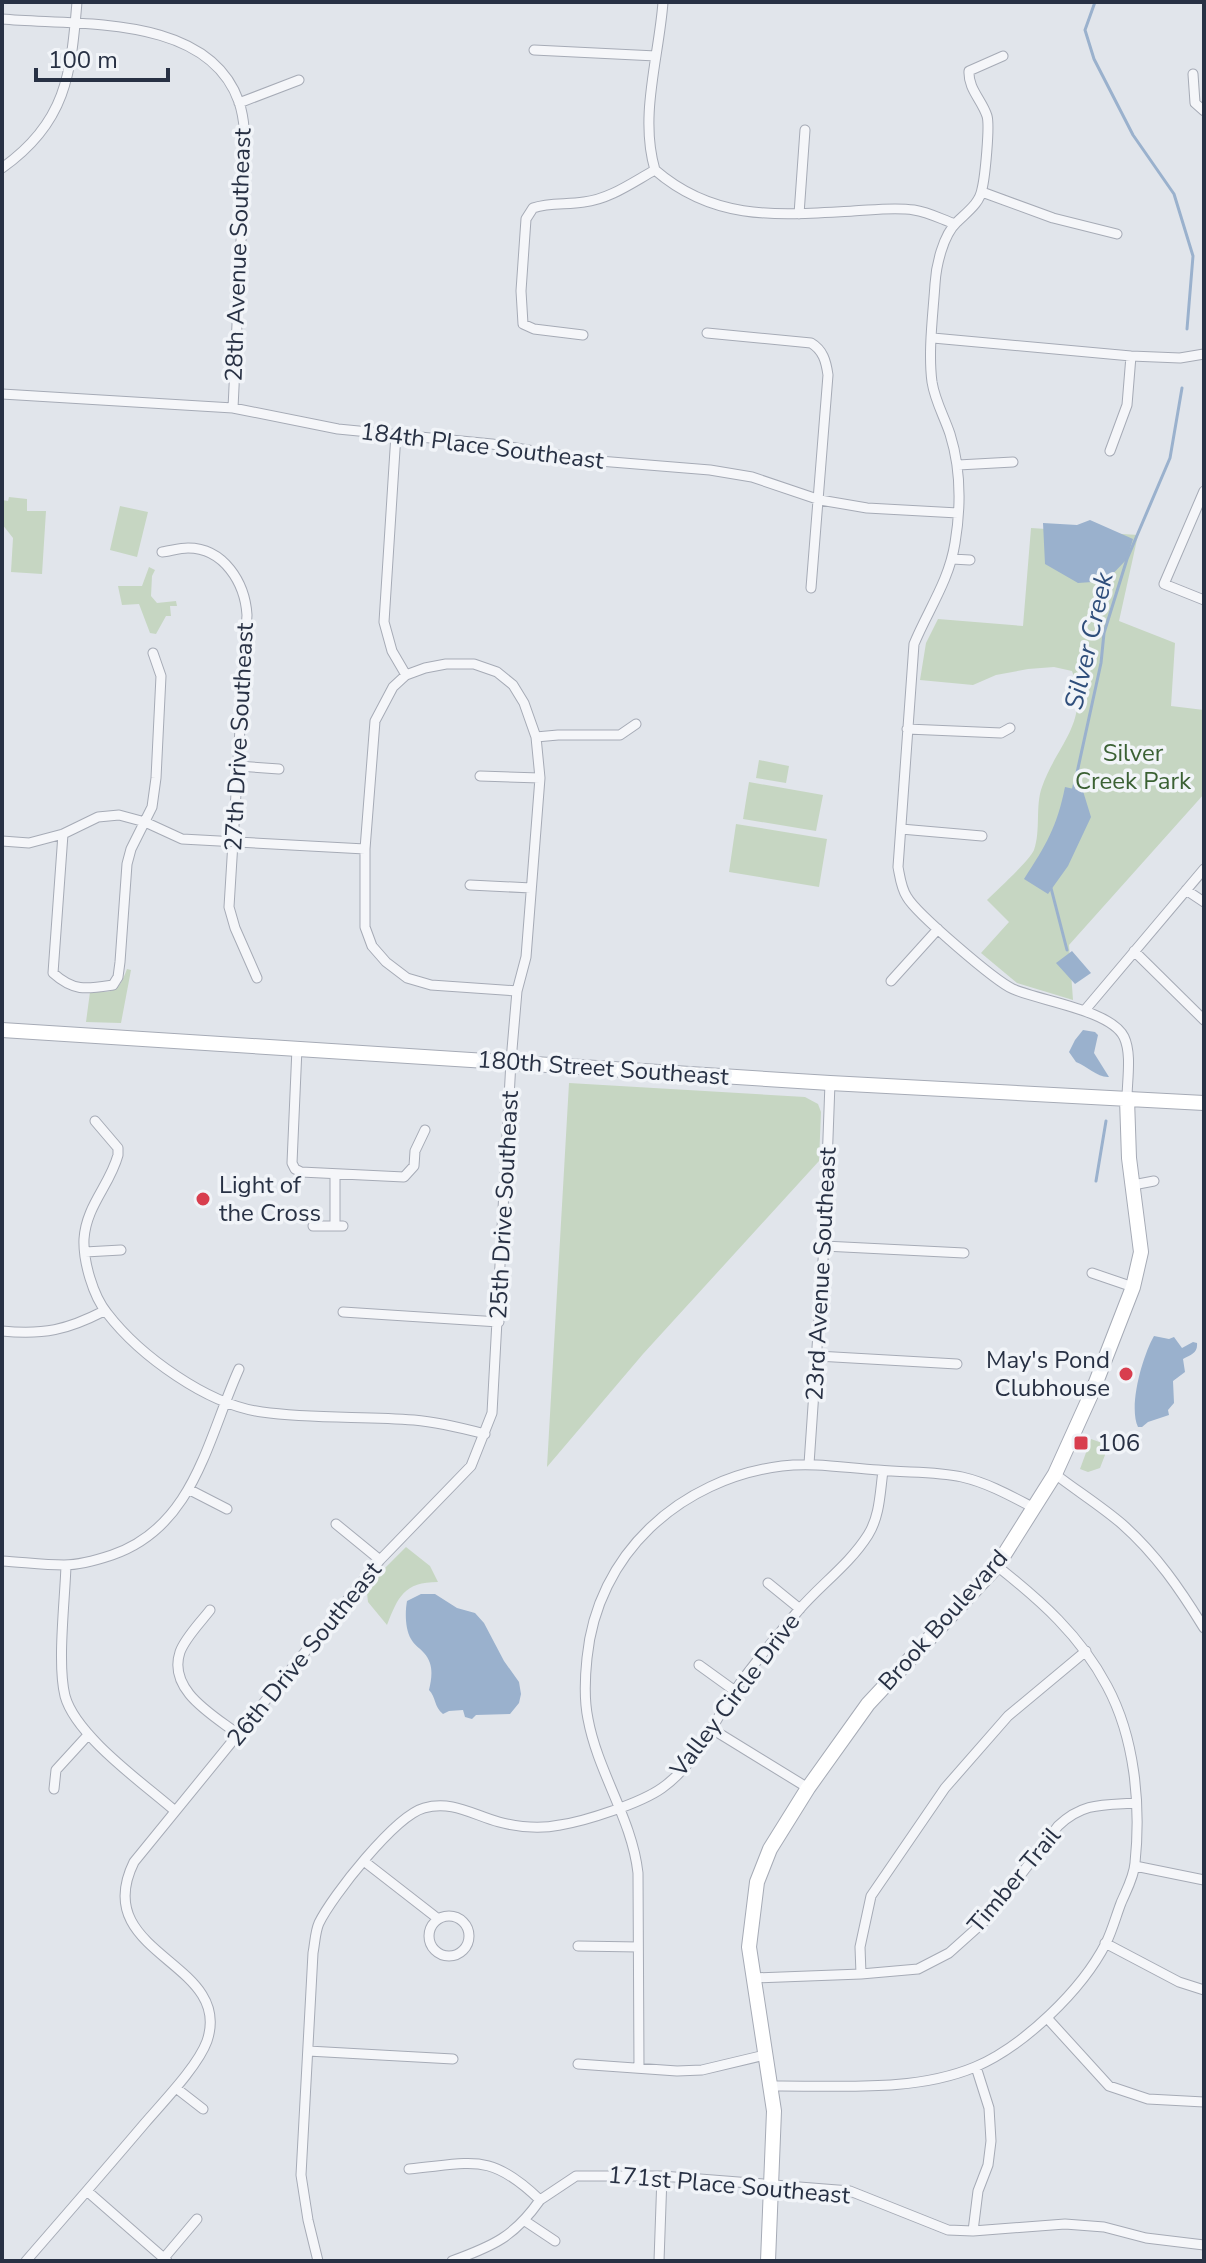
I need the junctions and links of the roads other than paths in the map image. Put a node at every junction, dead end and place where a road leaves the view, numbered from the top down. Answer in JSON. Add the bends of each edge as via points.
{"nodes":[{"id":1,"x":77,"y":2,"type":"edge"},
{"id":2,"x":663,"y":2,"type":"edge"},
{"id":3,"x":2,"y":19,"type":"edge"},
{"id":4,"x":75,"y":24,"type":"junction"},
{"id":5,"x":534,"y":50,"type":"dead end"},
{"id":6,"x":656,"y":56,"type":"junction"},
{"id":7,"x":1003,"y":56,"type":"dead end"},
{"id":8,"x":1193,"y":74,"type":"dead end"},
{"id":9,"x":299,"y":80,"type":"dead end"},
{"id":10,"x":239,"y":103,"type":"junction"},
{"id":11,"x":1204,"y":111,"type":"edge"},
{"id":12,"x":805,"y":130,"type":"dead end"},
{"id":13,"x":2,"y":168,"type":"edge"},
{"id":14,"x":655,"y":170,"type":"junction"},
{"id":15,"x":982,"y":192,"type":"junction"},
{"id":16,"x":799,"y":214,"type":"junction"},
{"id":17,"x":955,"y":224,"type":"junction"},
{"id":18,"x":1117,"y":234,"type":"dead end"},
{"id":19,"x":707,"y":333,"type":"dead end"},
{"id":20,"x":583,"y":335,"type":"dead end"},
{"id":21,"x":933,"y":338,"type":"junction"},
{"id":22,"x":1204,"y":354,"type":"edge"},
{"id":23,"x":1131,"y":356,"type":"junction"},
{"id":24,"x":2,"y":394,"type":"edge"},
{"id":25,"x":233,"y":408,"type":"junction"},
{"id":26,"x":396,"y":434,"type":"junction"},
{"id":27,"x":1110,"y":451,"type":"dead end"},
{"id":28,"x":1013,"y":462,"type":"dead end"},
{"id":29,"x":958,"y":465,"type":"junction"},
{"id":30,"x":1204,"y":491,"type":"edge"},
{"id":31,"x":820,"y":500,"type":"junction"},
{"id":32,"x":1202,"y":504,"type":"edge"},
{"id":33,"x":958,"y":513,"type":"junction"},
{"id":34,"x":162,"y":552,"type":"dead end"},
{"id":35,"x":952,"y":559,"type":"junction"},
{"id":36,"x":970,"y":560,"type":"dead end"},
{"id":37,"x":811,"y":588,"type":"dead end"},
{"id":38,"x":1204,"y":600,"type":"edge"},
{"id":39,"x":153,"y":653,"type":"dead end"},
{"id":40,"x":406,"y":675,"type":"junction"},
{"id":41,"x":636,"y":724,"type":"dead end"},
{"id":42,"x":1010,"y":728,"type":"dead end"},
{"id":43,"x":907,"y":729,"type":"junction"},
{"id":44,"x":536,"y":737,"type":"junction"},
{"id":45,"x":237,"y":766,"type":"junction"},
{"id":46,"x":279,"y":769,"type":"dead end"},
{"id":47,"x":480,"y":776,"type":"dead end"},
{"id":48,"x":540,"y":778,"type":"junction"},
{"id":49,"x":145,"y":822,"type":"junction"},
{"id":50,"x":901,"y":829,"type":"junction"},
{"id":51,"x":63,"y":834,"type":"junction"},
{"id":52,"x":982,"y":836,"type":"dead end"},
{"id":53,"x":2,"y":841,"type":"edge"},
{"id":54,"x":233,"y":841,"type":"junction"},
{"id":55,"x":365,"y":849,"type":"junction"},
{"id":56,"x":1204,"y":869,"type":"edge"},
{"id":57,"x":470,"y":885,"type":"dead end"},
{"id":58,"x":531,"y":888,"type":"junction"},
{"id":59,"x":1186,"y":890,"type":"junction"},
{"id":60,"x":1204,"y":902,"type":"edge"},
{"id":61,"x":938,"y":929,"type":"junction"},
{"id":62,"x":1134,"y":951,"type":"junction"},
{"id":63,"x":257,"y":978,"type":"dead end"},
{"id":64,"x":891,"y":981,"type":"dead end"},
{"id":65,"x":517,"y":991,"type":"junction"},
{"id":66,"x":1085,"y":1010,"type":"junction"},
{"id":67,"x":1204,"y":1020,"type":"edge"},
{"id":68,"x":2,"y":1030,"type":"edge"},
{"id":69,"x":297,"y":1048,"type":"junction"},
{"id":70,"x":511,"y":1061,"type":"junction"},
{"id":71,"x":830,"y":1083,"type":"junction"},
{"id":72,"x":1127,"y":1099,"type":"junction"},
{"id":73,"x":1204,"y":1103,"type":"edge"},
{"id":74,"x":95,"y":1121,"type":"dead end"},
{"id":75,"x":425,"y":1130,"type":"dead end"},
{"id":76,"x":335,"y":1174,"type":"junction"},
{"id":77,"x":1154,"y":1181,"type":"dead end"},
{"id":78,"x":1133,"y":1185,"type":"junction"},
{"id":79,"x":313,"y":1226,"type":"dead end"},
{"id":80,"x":824,"y":1246,"type":"junction"},
{"id":81,"x":121,"y":1250,"type":"dead end"},
{"id":82,"x":85,"y":1252,"type":"junction"},
{"id":83,"x":964,"y":1253,"type":"dead end"},
{"id":84,"x":1092,"y":1273,"type":"dead end"},
{"id":85,"x":1133,"y":1287,"type":"junction"},
{"id":86,"x":104,"y":1311,"type":"junction"},
{"id":87,"x":343,"y":1312,"type":"dead end"},
{"id":88,"x":499,"y":1322,"type":"junction"},
{"id":89,"x":2,"y":1331,"type":"edge"},
{"id":90,"x":817,"y":1356,"type":"junction"},
{"id":91,"x":957,"y":1364,"type":"dead end"},
{"id":92,"x":239,"y":1369,"type":"dead end"},
{"id":93,"x":224,"y":1403,"type":"junction"},
{"id":94,"x":485,"y":1434,"type":"junction"},
{"id":95,"x":809,"y":1464,"type":"junction"},
{"id":96,"x":883,"y":1471,"type":"junction"},
{"id":97,"x":1055,"y":1474,"type":"junction"},
{"id":98,"x":190,"y":1490,"type":"junction"},
{"id":99,"x":1034,"y":1508,"type":"junction"},
{"id":100,"x":227,"y":1509,"type":"dead end"},
{"id":101,"x":336,"y":1524,"type":"dead end"},
{"id":102,"x":380,"y":1560,"type":"junction"},
{"id":103,"x":2,"y":1561,"type":"edge"},
{"id":104,"x":66,"y":1565,"type":"junction"},
{"id":105,"x":997,"y":1566,"type":"junction"},
{"id":106,"x":768,"y":1583,"type":"dead end"},
{"id":107,"x":800,"y":1609,"type":"junction"},
{"id":108,"x":210,"y":1610,"type":"dead end"},
{"id":109,"x":1204,"y":1628,"type":"edge"},
{"id":110,"x":1086,"y":1651,"type":"junction"},
{"id":111,"x":699,"y":1665,"type":"dead end"},
{"id":112,"x":735,"y":1691,"type":"junction"},
{"id":113,"x":712,"y":1729,"type":"junction"},
{"id":114,"x":88,"y":1735,"type":"junction"},
{"id":115,"x":239,"y":1735,"type":"junction"},
{"id":116,"x":808,"y":1788,"type":"junction"},
{"id":117,"x":54,"y":1789,"type":"dead end"},
{"id":118,"x":1136,"y":1803,"type":"junction"},
{"id":119,"x":620,"y":1807,"type":"junction"},
{"id":120,"x":175,"y":1811,"type":"junction"},
{"id":121,"x":365,"y":1862,"type":"junction"},
{"id":122,"x":1135,"y":1866,"type":"junction"},
{"id":123,"x":1204,"y":1880,"type":"edge"},
{"id":124,"x":437,"y":1918,"type":"junction"},
{"id":125,"x":1105,"y":1943,"type":"junction"},
{"id":126,"x":578,"y":1946,"type":"dead end"},
{"id":127,"x":638,"y":1947,"type":"junction"},
{"id":128,"x":861,"y":1974,"type":"junction"},
{"id":129,"x":752,"y":1978,"type":"junction"},
{"id":130,"x":1204,"y":1990,"type":"edge"},
{"id":131,"x":1048,"y":2019,"type":"junction"},
{"id":132,"x":308,"y":2051,"type":"junction"},
{"id":133,"x":765,"y":2055,"type":"junction"},
{"id":134,"x":453,"y":2059,"type":"dead end"},
{"id":135,"x":578,"y":2064,"type":"dead end"},
{"id":136,"x":976,"y":2067,"type":"junction"},
{"id":137,"x":639,"y":2068,"type":"junction"},
{"id":138,"x":770,"y":2086,"type":"junction"},
{"id":139,"x":176,"y":2088,"type":"junction"},
{"id":140,"x":1204,"y":2102,"type":"edge"},
{"id":141,"x":203,"y":2109,"type":"dead end"},
{"id":142,"x":409,"y":2169,"type":"dead end"},
{"id":143,"x":662,"y":2176,"type":"junction"},
{"id":144,"x":772,"y":2184,"type":"junction"},
{"id":145,"x":87,"y":2191,"type":"junction"},
{"id":146,"x":540,"y":2200,"type":"junction"},
{"id":147,"x":197,"y":2219,"type":"dead end"},
{"id":148,"x":525,"y":2221,"type":"junction"},
{"id":149,"x":973,"y":2231,"type":"junction"},
{"id":150,"x":555,"y":2241,"type":"dead end"},
{"id":151,"x":1204,"y":2245,"type":"edge"},
{"id":152,"x":165,"y":2260,"type":"edge"},
{"id":153,"x":26,"y":2261,"type":"edge"},
{"id":154,"x":318,"y":2261,"type":"edge"},
{"id":155,"x":452,"y":2261,"type":"edge"},
{"id":156,"x":659,"y":2261,"type":"edge"},
{"id":157,"x":768,"y":2261,"type":"edge"}],
"edges":[{"from":1,"to":4,"type":"street"},
{"from":2,"to":6,"type":"street"},
{"from":3,"to":4,"type":"street"},
{"from":4,"to":10,"type":"street","via":[[144,30],[197,51],[230,83]]},
{"from":4,"to":13,"type":"street","via":[[61,101],[42,130]]},
{"from":5,"to":6,"type":"street"},
{"from":6,"to":14,"type":"street","via":[[648,128]]},
{"from":7,"to":15,"type":"street","via":[[969,71],[988,117]]},
{"from":8,"to":11,"type":"street","via":[[1195,103]]},
{"from":9,"to":10,"type":"street"},
{"from":10,"to":25,"type":"street","name":"28th Avenue Southeast","via":[[245,157]]},
{"from":12,"to":16,"type":"street"},
{"from":14,"to":16,"type":"street","via":[[676,188],[732,210]]},
{"from":14,"to":20,"type":"street","via":[[586,202],[533,208],[526,219],[523,324]]},
{"from":15,"to":17,"type":"street"},
{"from":15,"to":18,"type":"street"},
{"from":16,"to":17,"type":"street","via":[[898,208]]},
{"from":17,"to":21,"type":"street","via":[[935,280]]},
{"from":19,"to":31,"type":"street","via":[[802,341],[819,349],[828,375]]},
{"from":21,"to":23,"type":"street"},
{"from":21,"to":29,"type":"street","via":[[936,404]]},
{"from":22,"to":23,"type":"street"},
{"from":23,"to":27,"type":"street","via":[[1127,405]]},
{"from":24,"to":25,"type":"street","name":"184th Place Southeast"},
{"from":25,"to":26,"type":"street","name":"184th Place Southeast","via":[[338,429]]},
{"from":26,"to":31,"type":"street","name":"184th Place Southeast","via":[[587,460],[710,470],[752,477]]},
{"from":26,"to":40,"type":"street","via":[[384,622]]},
{"from":28,"to":29,"type":"street"},
{"from":29,"to":33,"type":"street"},
{"from":30,"to":32,"type":"street"},
{"from":31,"to":33,"type":"street","name":"184th Place Southeast"},
{"from":31,"to":37,"type":"street"},
{"from":32,"to":38,"type":"street","via":[[1164,584]]},
{"from":33,"to":35,"type":"street"},
{"from":34,"to":45,"type":"street","name":"27th Drive Southeast","via":[[190,548],[213,554],[233,573],[246,598]]},
{"from":35,"to":36,"type":"street"},
{"from":35,"to":43,"type":"street","via":[[914,644]]},
{"from":39,"to":49,"type":"street","via":[[161,676],[156,778]]},
{"from":40,"to":44,"type":"street","name":"25th Drive Southeast","via":[[446,664],[474,664],[497,672],[524,703]]},
{"from":40,"to":55,"type":"street","via":[[393,687],[375,721]]},
{"from":41,"to":44,"type":"street","via":[[620,735]]},
{"from":42,"to":43,"type":"street","via":[[1001,733]]},
{"from":43,"to":50,"type":"street"},
{"from":44,"to":48,"type":"street","name":"25th Drive Southeast"},
{"from":45,"to":46,"type":"street"},
{"from":45,"to":54,"type":"street","name":"27th Drive Southeast"},
{"from":47,"to":48,"type":"street"},
{"from":48,"to":58,"type":"street","name":"25th Drive Southeast"},
{"from":49,"to":51,"type":"street","via":[[119,815],[98,817]]},
{"from":49,"to":51,"type":"street","via":[[127,864],[118,977],[113,985],[90,989],[67,986],[53,973]]},
{"from":49,"to":54,"type":"street","via":[[182,839]]},
{"from":50,"to":52,"type":"street"},
{"from":50,"to":61,"type":"street","via":[[901,883],[907,899]]},
{"from":51,"to":53,"type":"street","via":[[29,843]]},
{"from":54,"to":55,"type":"street"},
{"from":54,"to":63,"type":"street","name":"27th Drive Southeast","via":[[229,907]]},
{"from":55,"to":65,"type":"street","via":[[365,927],[383,958],[407,978],[431,985]]},
{"from":56,"to":59,"type":"street"},
{"from":57,"to":58,"type":"street"},
{"from":58,"to":65,"type":"street","name":"25th Drive Southeast","via":[[526,957]]},
{"from":59,"to":60,"type":"street"},
{"from":59,"to":62,"type":"street"},
{"from":61,"to":64,"type":"street"},
{"from":61,"to":66,"type":"street","via":[[1009,988]]},
{"from":62,"to":66,"type":"street"},
{"from":62,"to":67,"type":"street"},
{"from":65,"to":70,"type":"street","name":"25th Drive Southeast"},
{"from":66,"to":72,"type":"street","via":[[1123,1036]]},
{"from":68,"to":69,"type":"street","name":"180th Street Southeast"},
{"from":69,"to":70,"type":"street","name":"180th Street Southeast"},
{"from":69,"to":76,"type":"street","via":[[292,1163],[301,1172]]},
{"from":70,"to":71,"type":"street","name":"180th Street Southeast"},
{"from":70,"to":88,"type":"street","name":"25th Drive Southeast"},
{"from":71,"to":72,"type":"street","name":"180th Street Southeast"},
{"from":71,"to":80,"type":"street","name":"23rd Avenue Southeast"},
{"from":72,"to":73,"type":"street","name":"180th Street Southeast"},
{"from":72,"to":78,"type":"street","name":"Brook Boulevard"},
{"from":74,"to":82,"type":"street","via":[[118,1155],[86,1222]]},
{"from":75,"to":76,"type":"street","via":[[414,1166],[404,1177]]},
{"from":76,"to":79,"type":"street","via":[[339,1226]]},
{"from":77,"to":78,"type":"street"},
{"from":78,"to":85,"type":"street","name":"Brook Boulevard","via":[[1141,1252]]},
{"from":80,"to":83,"type":"street"},
{"from":80,"to":90,"type":"street","name":"23rd Avenue Southeast"},
{"from":81,"to":82,"type":"street"},
{"from":82,"to":86,"type":"street"},
{"from":84,"to":85,"type":"street"},
{"from":85,"to":97,"type":"street","name":"Brook Boulevard"},
{"from":86,"to":89,"type":"street","via":[[52,1332]]},
{"from":86,"to":93,"type":"street","via":[[130,1341]]},
{"from":87,"to":88,"type":"street"},
{"from":88,"to":94,"type":"street","name":"25th Drive Southeast","via":[[492,1413]]},
{"from":90,"to":91,"type":"street"},
{"from":90,"to":95,"type":"street","name":"23rd Avenue Southeast"},
{"from":92,"to":93,"type":"street"},
{"from":93,"to":94,"type":"street","via":[[262,1412],[416,1420]]},
{"from":93,"to":98,"type":"street"},
{"from":94,"to":102,"type":"street","name":"26th Drive Southeast","via":[[471,1466]]},
{"from":95,"to":96,"type":"street"},
{"from":95,"to":119,"type":"street","via":[[721,1480],[668,1510],[641,1537],[606,1588],[587,1657],[587,1717]]},
{"from":96,"to":99,"type":"street","via":[[961,1477]]},
{"from":96,"to":107,"type":"street","name":"Valley Circle Drive","via":[[869,1533]]},
{"from":97,"to":99,"type":"street","name":"Brook Boulevard"},
{"from":97,"to":109,"type":"street","via":[[1152,1553]]},
{"from":98,"to":100,"type":"street"},
{"from":98,"to":104,"type":"street","via":[[170,1518],[132,1548]]},
{"from":99,"to":105,"type":"street","name":"Brook Boulevard"},
{"from":101,"to":102,"type":"street"},
{"from":102,"to":115,"type":"street","name":"26th Drive Southeast"},
{"from":103,"to":104,"type":"street"},
{"from":104,"to":114,"type":"street","via":[[62,1681],[71,1713]]},
{"from":105,"to":110,"type":"street","via":[[1044,1602]]},
{"from":105,"to":116,"type":"street","name":"Brook Boulevard","via":[[868,1704]]},
{"from":106,"to":107,"type":"street"},
{"from":107,"to":112,"type":"street","name":"Valley Circle Drive"},
{"from":108,"to":115,"type":"street","via":[[180,1650],[180,1680],[189,1695]]},
{"from":110,"to":118,"type":"street","via":[[1121,1719],[1132,1757]]},
{"from":110,"to":128,"type":"street","via":[[1008,1716],[945,1788],[871,1896],[860,1947]]},
{"from":111,"to":112,"type":"street"},
{"from":112,"to":113,"type":"street","name":"Valley Circle Drive"},
{"from":113,"to":116,"type":"street"},
{"from":113,"to":119,"type":"street","name":"Valley Circle Drive","via":[[684,1769],[660,1790]]},
{"from":114,"to":117,"type":"street","via":[[56,1770]]},
{"from":114,"to":120,"type":"street"},
{"from":115,"to":120,"type":"street","name":"26th Drive Southeast"},
{"from":116,"to":129,"type":"street","name":"Brook Boulevard","via":[[770,1849],[757,1882],[749,1947]]},
{"from":118,"to":122,"type":"street"},
{"from":118,"to":128,"type":"street","name":"Timber Trail","via":[[1089,1805],[1070,1814],[987,1919],[949,1953],[918,1969]]},
{"from":119,"to":121,"type":"street","name":"Valley Circle Drive","via":[[559,1826],[499,1822],[441,1805],[421,1809],[401,1821]]},
{"from":119,"to":127,"type":"street","via":[[635,1849]]},
{"from":120,"to":139,"type":"street","name":"26th Drive Southeast","via":[[134,1862],[126,1878],[125,1905],[129,1921],[145,1941],[183,1972],[207,2006],[208,2039]]},
{"from":121,"to":124,"type":"street"},
{"from":121,"to":132,"type":"street","via":[[318,1926]]},
{"from":122,"to":123,"type":"street"},
{"from":122,"to":125,"type":"street"},
{"from":124,"to":124,"type":"street","via":[[431,1930],[433,1950],[444,1957],[458,1955],[467,1942],[466,1925],[451,1915]]},
{"from":125,"to":130,"type":"street"},
{"from":125,"to":131,"type":"street"},
{"from":126,"to":127,"type":"street"},
{"from":127,"to":137,"type":"street"},
{"from":128,"to":129,"type":"street","name":"Timber Trail"},
{"from":129,"to":133,"type":"street","name":"Brook Boulevard"},
{"from":131,"to":136,"type":"street"},
{"from":131,"to":140,"type":"street","via":[[1109,2086],[1148,2099]]},
{"from":132,"to":134,"type":"street"},
{"from":132,"to":154,"type":"street","via":[[301,2175]]},
{"from":133,"to":137,"type":"street","via":[[702,2070]]},
{"from":133,"to":138,"type":"street","name":"Brook Boulevard"},
{"from":135,"to":137,"type":"street"},
{"from":136,"to":138,"type":"street","via":[[882,2084]]},
{"from":136,"to":149,"type":"street","via":[[989,2108],[991,2141]]},
{"from":138,"to":144,"type":"street"},
{"from":139,"to":141,"type":"street"},
{"from":139,"to":145,"type":"street"},
{"from":142,"to":146,"type":"street","via":[[489,2165],[518,2179]]},
{"from":143,"to":144,"type":"street","name":"171st Place Southeast"},
{"from":143,"to":146,"type":"street","name":"171st Place Southeast","via":[[576,2176]]},
{"from":143,"to":156,"type":"street"},
{"from":144,"to":149,"type":"street","name":"171st Place Southeast","via":[[850,2191],[925,2223]]},
{"from":144,"to":157,"type":"street"},
{"from":145,"to":152,"type":"street"},
{"from":145,"to":153,"type":"street"},
{"from":146,"to":148,"type":"street"},
{"from":147,"to":152,"type":"street"},
{"from":148,"to":150,"type":"street"},
{"from":148,"to":155,"type":"street","via":[[485,2249]]},
{"from":149,"to":151,"type":"street","name":"171st Place Southeast","via":[[1078,2225]]}]}
